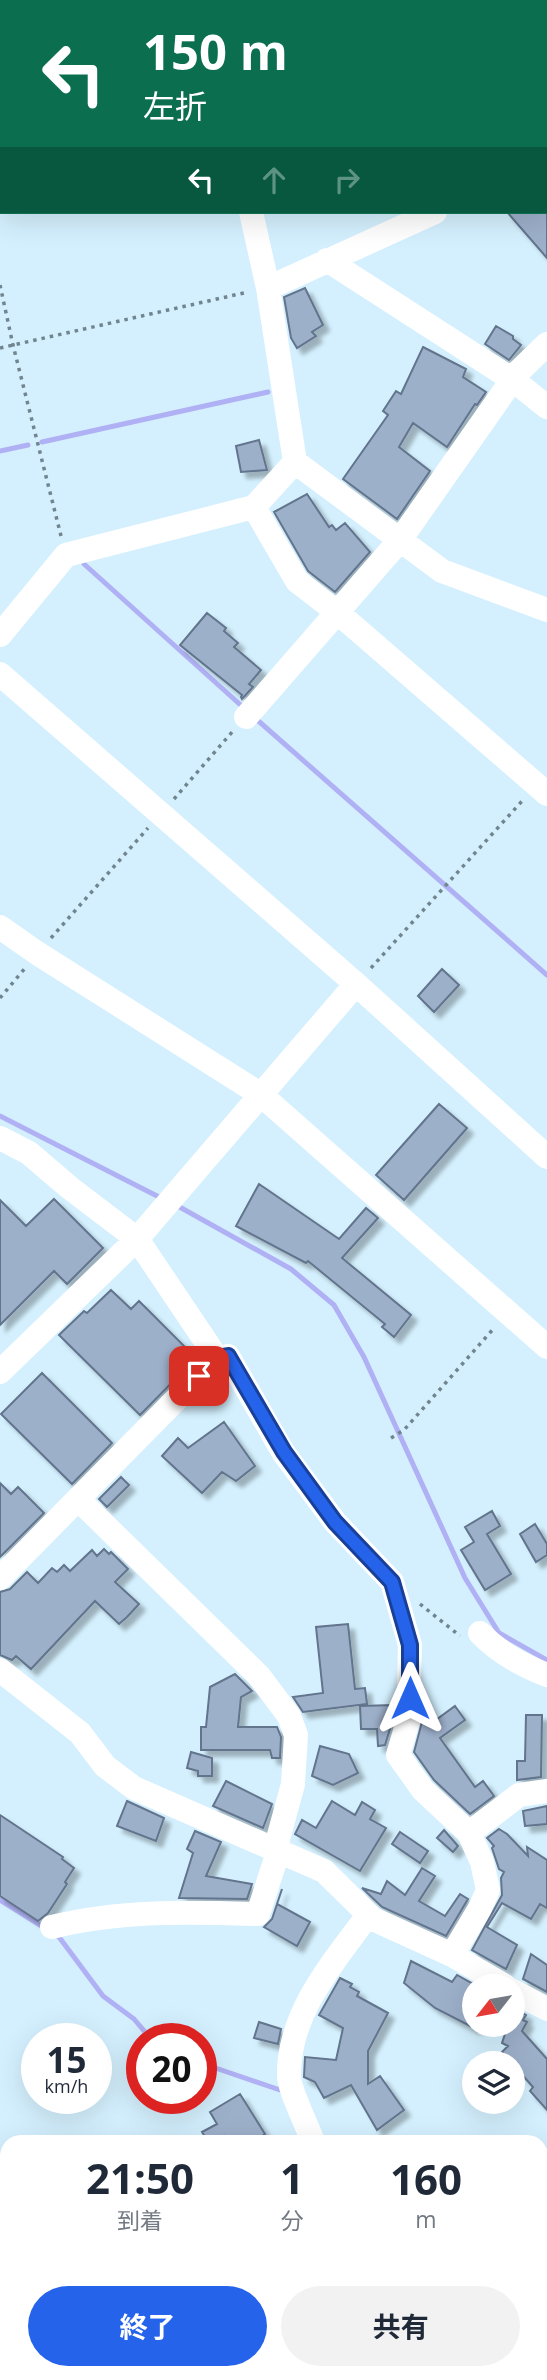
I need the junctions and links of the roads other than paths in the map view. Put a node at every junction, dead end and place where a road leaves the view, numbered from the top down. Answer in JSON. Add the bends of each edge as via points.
{"nodes":[{"id":1,"x":251,"y":214,"type":"edge"},
{"id":2,"x":430,"y":214,"type":"edge"},
{"id":3,"x":327,"y":260,"type":"junction"},
{"id":4,"x":268,"y":288,"type":"junction"},
{"id":5,"x":547,"y":344,"type":"edge"},
{"id":6,"x":513,"y":380,"type":"junction"},
{"id":7,"x":547,"y":407,"type":"edge"},
{"id":8,"x":295,"y":462,"type":"junction"},
{"id":9,"x":254,"y":507,"type":"junction"},
{"id":10,"x":400,"y":540,"type":"junction"},
{"id":11,"x":547,"y":610,"type":"edge"},
{"id":12,"x":337,"y":612,"type":"junction"},
{"id":13,"x":0,"y":635,"type":"edge"},
{"id":14,"x":0,"y":674,"type":"edge"},
{"id":15,"x":249,"y":713,"type":"road end"},
{"id":16,"x":542,"y":789,"type":"edge"},
{"id":17,"x":0,"y":927,"type":"edge"},
{"id":18,"x":356,"y":984,"type":"junction"},
{"id":19,"x":260,"y":1094,"type":"junction"},
{"id":20,"x":0,"y":1138,"type":"edge"},
{"id":21,"x":547,"y":1157,"type":"edge"},
{"id":22,"x":136,"y":1240,"type":"junction"},
{"id":23,"x":547,"y":1347,"type":"edge"},
{"id":24,"x":217,"y":1358,"type":"junction"},
{"id":25,"x":0,"y":1372,"type":"edge"},
{"id":26,"x":78,"y":1499,"type":"junction"},
{"id":27,"x":0,"y":1578,"type":"edge"},
{"id":28,"x":484,"y":1638,"type":"road end"},
{"id":29,"x":0,"y":1670,"type":"edge"},
{"id":30,"x":547,"y":1675,"type":"edge"},
{"id":31,"x":547,"y":1791,"type":"edge"},
{"id":32,"x":469,"y":1833,"type":"junction"},
{"id":33,"x":278,"y":1852,"type":"junction"},
{"id":34,"x":368,"y":1915,"type":"junction"},
{"id":35,"x":52,"y":1927,"type":"dead end"},
{"id":36,"x":452,"y":1955,"type":"junction"},
{"id":37,"x":484,"y":1974,"type":"edge"},
{"id":38,"x":525,"y":1997,"type":"edge"},
{"id":39,"x":547,"y":2009,"type":"edge"},
{"id":40,"x":310,"y":2135,"type":"edge"}],
"edges":[{"from":1,"to":4,"type":"street"},
{"from":2,"to":3,"type":"street"},
{"from":3,"to":4,"type":"street"},
{"from":3,"to":6,"type":"street"},
{"from":4,"to":8,"type":"street"},
{"from":5,"to":6,"type":"street"},
{"from":6,"to":7,"type":"street"},
{"from":6,"to":10,"type":"street"},
{"from":8,"to":9,"type":"street"},
{"from":8,"to":10,"type":"street"},
{"from":9,"to":12,"type":"street","via":[[297,581]]},
{"from":9,"to":13,"type":"street","via":[[66,555]]},
{"from":10,"to":11,"type":"street","via":[[442,571]]},
{"from":10,"to":12,"type":"street"},
{"from":12,"to":15,"type":"street"},
{"from":12,"to":16,"type":"street"},
{"from":14,"to":18,"type":"street"},
{"from":17,"to":19,"type":"street"},
{"from":18,"to":19,"type":"street"},
{"from":18,"to":21,"type":"street"},
{"from":19,"to":22,"type":"street"},
{"from":19,"to":23,"type":"street"},
{"from":20,"to":22,"type":"street","via":[[29,1153]]},
{"from":22,"to":24,"type":"street"},
{"from":22,"to":25,"type":"street"},
{"from":24,"to":26,"type":"street"},
{"from":24,"to":32,"type":"street","via":[[228,1356],[291,1462],[335,1522],[392,1582],[410,1645],[408,1721],[398,1755],[423,1790]]},
{"from":26,"to":27,"type":"street"},
{"from":26,"to":33,"type":"street","via":[[259,1676],[289,1716],[296,1735],[293,1784]]},
{"from":28,"to":30,"type":"street"},
{"from":29,"to":33,"type":"street","via":[[80,1733],[104,1766],[134,1788]]},
{"from":31,"to":32,"type":"street","via":[[519,1795]]},
{"from":32,"to":36,"type":"street","via":[[488,1890]]},
{"from":33,"to":34,"type":"street","via":[[324,1871]]},
{"from":33,"to":35,"type":"street","via":[[258,1914],[172,1911],[84,1919]]},
{"from":34,"to":36,"type":"street"},
{"from":34,"to":40,"type":"street","via":[[313,1991],[296,2027],[288,2079]]},
{"from":36,"to":37,"type":"street"},
{"from":38,"to":39,"type":"street"}]}
